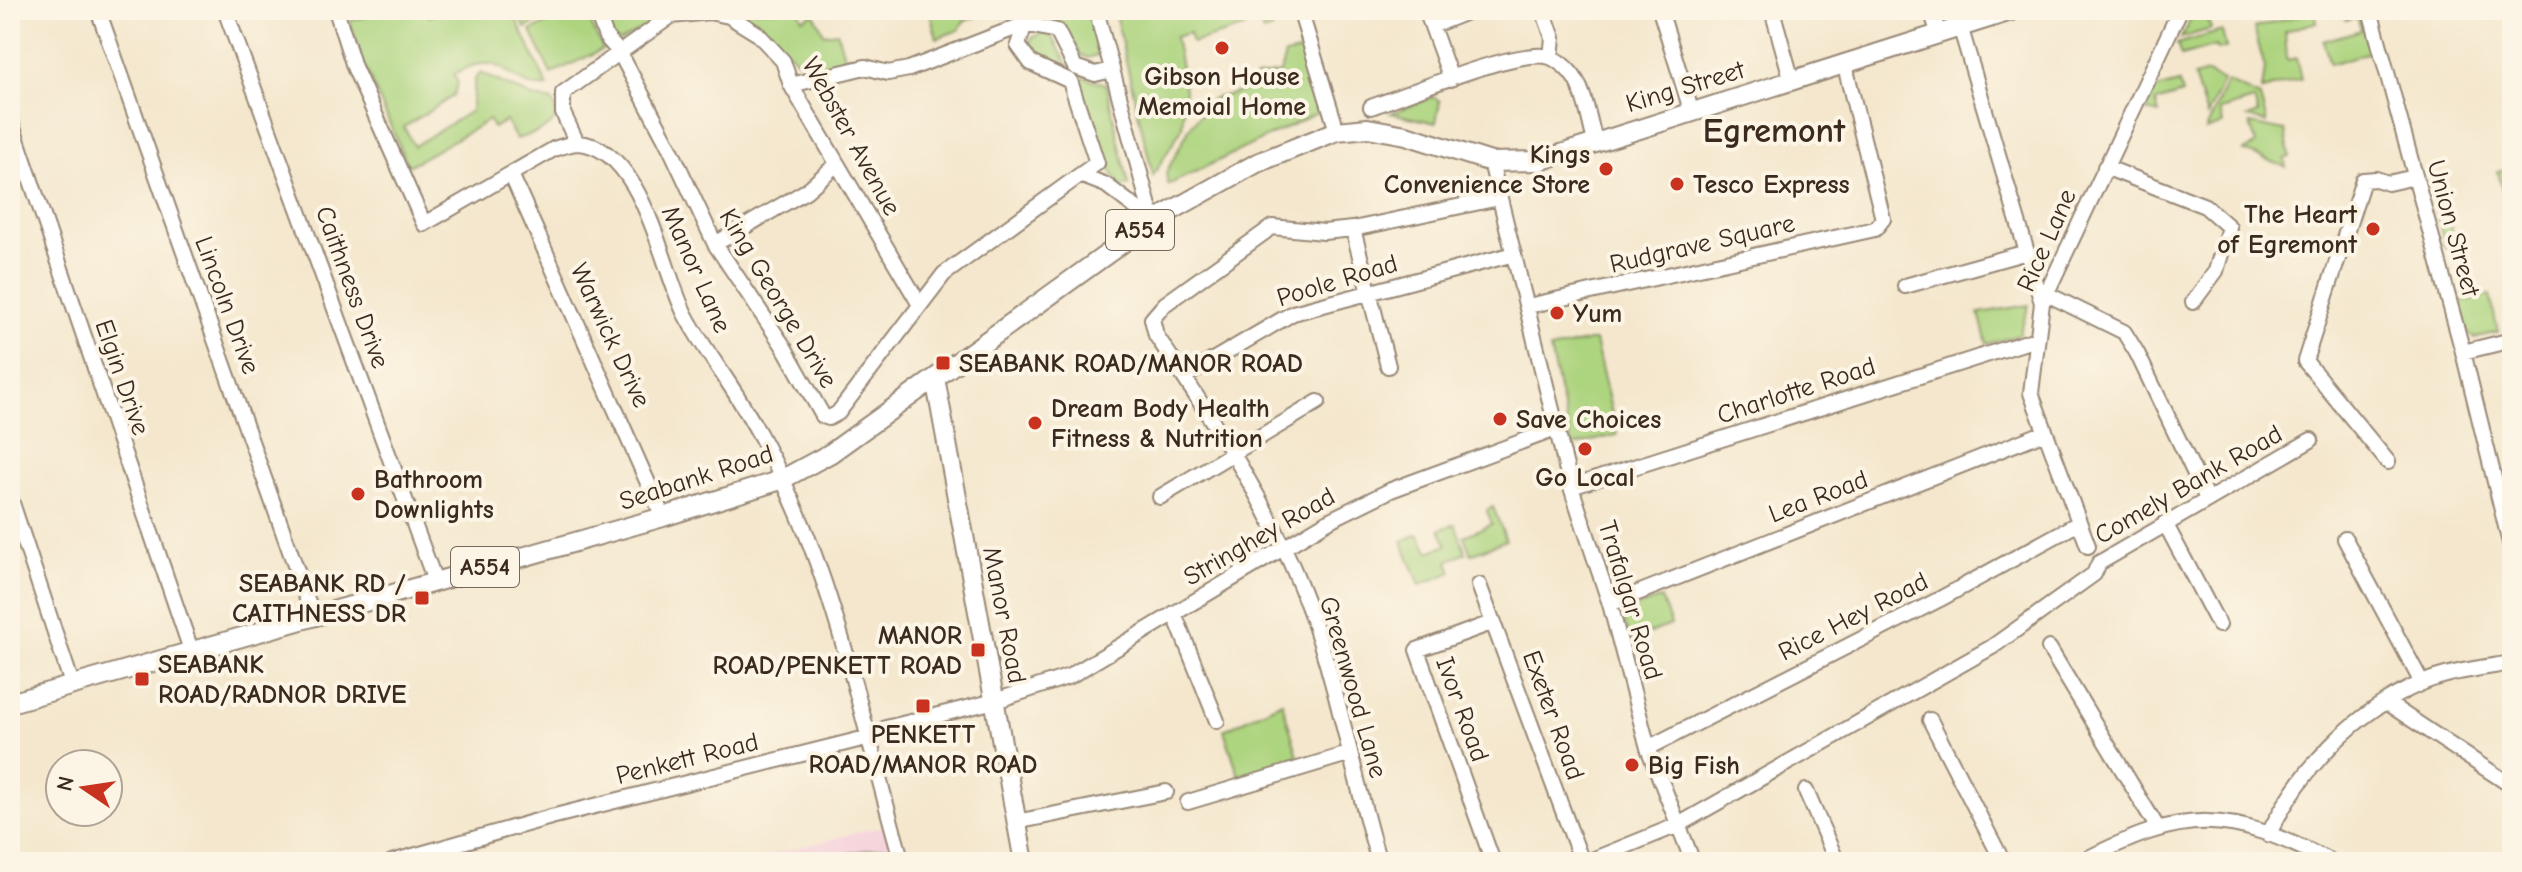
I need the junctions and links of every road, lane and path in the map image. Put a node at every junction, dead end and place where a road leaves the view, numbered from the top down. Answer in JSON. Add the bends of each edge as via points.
{"nodes":[{"id":1,"x":98,"y":10,"type":"edge"},
{"id":2,"x":225,"y":10,"type":"edge"},
{"id":3,"x":336,"y":10,"type":"edge"},
{"id":4,"x":596,"y":10,"type":"edge"},
{"id":5,"x":1096,"y":10,"type":"edge"},
{"id":6,"x":1300,"y":10,"type":"edge"},
{"id":7,"x":1426,"y":10,"type":"edge"},
{"id":8,"x":1472,"y":10,"type":"edge"},
{"id":9,"x":1543,"y":10,"type":"edge"},
{"id":10,"x":1660,"y":10,"type":"edge"},
{"id":11,"x":1772,"y":10,"type":"edge"},
{"id":12,"x":1931,"y":10,"type":"edge"},
{"id":13,"x":2014,"y":10,"type":"edge"},
{"id":14,"x":2180,"y":10,"type":"edge"},
{"id":15,"x":2370,"y":10,"type":"edge"},
{"id":16,"x":1025,"y":24,"type":"junction"},
{"id":17,"x":1432,"y":26,"type":"junction"},
{"id":18,"x":1960,"y":26,"type":"junction"},
{"id":19,"x":1938,"y":32,"type":"junction"},
{"id":20,"x":620,"y":53,"type":"junction"},
{"id":21,"x":1551,"y":57,"type":"junction"},
{"id":22,"x":1844,"y":62,"type":"junction"},
{"id":23,"x":1112,"y":70,"type":"junction"},
{"id":24,"x":1451,"y":79,"type":"junction"},
{"id":25,"x":1792,"y":81,"type":"junction"},
{"id":26,"x":791,"y":85,"type":"junction"},
{"id":27,"x":1371,"y":107,"type":"dead end"},
{"id":28,"x":1691,"y":110,"type":"junction"},
{"id":29,"x":10,"y":119,"type":"edge"},
{"id":30,"x":1368,"y":128,"type":"joint"},
{"id":31,"x":1337,"y":131,"type":"junction"},
{"id":32,"x":1595,"y":141,"type":"junction"},
{"id":33,"x":577,"y":143,"type":"junction"},
{"id":34,"x":1491,"y":162,"type":"junction"},
{"id":35,"x":837,"y":164,"type":"junction"},
{"id":36,"x":2105,"y":167,"type":"junction"},
{"id":37,"x":511,"y":174,"type":"junction"},
{"id":38,"x":1080,"y":175,"type":"junction"},
{"id":39,"x":2415,"y":177,"type":"junction"},
{"id":40,"x":1499,"y":198,"type":"junction"},
{"id":41,"x":1153,"y":221,"type":"junction"},
{"id":42,"x":1353,"y":229,"type":"junction"},
{"id":43,"x":715,"y":244,"type":"junction"},
{"id":44,"x":2027,"y":252,"type":"junction"},
{"id":45,"x":1514,"y":254,"type":"junction"},
{"id":46,"x":1905,"y":286,"type":"dead end"},
{"id":47,"x":1369,"y":293,"type":"junction"},
{"id":48,"x":2044,"y":299,"type":"junction"},
{"id":49,"x":2193,"y":302,"type":"dead end"},
{"id":50,"x":920,"y":305,"type":"junction"},
{"id":51,"x":1528,"y":306,"type":"junction"},
{"id":52,"x":2036,"y":339,"type":"junction"},
{"id":53,"x":2512,"y":340,"type":"edge"},
{"id":54,"x":2463,"y":352,"type":"junction"},
{"id":55,"x":1388,"y":366,"type":"dead end"},
{"id":56,"x":1184,"y":377,"type":"junction"},
{"id":57,"x":935,"y":378,"type":"junction"},
{"id":58,"x":1318,"y":402,"type":"dead end"},
{"id":59,"x":1556,"y":429,"type":"junction"},
{"id":60,"x":2043,"y":433,"type":"junction"},
{"id":61,"x":2311,"y":440,"type":"dead end"},
{"id":62,"x":1233,"y":453,"type":"junction"},
{"id":63,"x":2388,"y":462,"type":"dead end"},
{"id":64,"x":781,"y":480,"type":"junction"},
{"id":65,"x":1571,"y":487,"type":"junction"},
{"id":66,"x":10,"y":497,"type":"edge"},
{"id":67,"x":1160,"y":497,"type":"dead end"},
{"id":68,"x":2207,"y":499,"type":"junction"},
{"id":69,"x":663,"y":517,"type":"junction"},
{"id":70,"x":2165,"y":523,"type":"junction"},
{"id":71,"x":2077,"y":524,"type":"junction"},
{"id":72,"x":2345,"y":539,"type":"dead end"},
{"id":73,"x":2088,"y":546,"type":"dead end"},
{"id":74,"x":1282,"y":548,"type":"junction"},
{"id":75,"x":2512,"y":551,"type":"edge"},
{"id":76,"x":435,"y":581,"type":"junction"},
{"id":77,"x":1479,"y":585,"type":"dead end"},
{"id":78,"x":1610,"y":604,"type":"junction"},
{"id":79,"x":1174,"y":613,"type":"junction"},
{"id":80,"x":313,"y":616,"type":"junction"},
{"id":81,"x":1494,"y":622,"type":"junction"},
{"id":82,"x":2219,"y":625,"type":"dead end"},
{"id":83,"x":2049,"y":648,"type":"dead end"},
{"id":84,"x":191,"y":650,"type":"junction"},
{"id":85,"x":2512,"y":663,"type":"edge"},
{"id":86,"x":2422,"y":683,"type":"junction"},
{"id":87,"x":72,"y":684,"type":"junction"},
{"id":88,"x":995,"y":701,"type":"junction"},
{"id":89,"x":10,"y":703,"type":"edge"},
{"id":90,"x":2387,"y":703,"type":"junction"},
{"id":91,"x":1930,"y":720,"type":"dead end"},
{"id":92,"x":1217,"y":721,"type":"dead end"},
{"id":93,"x":866,"y":738,"type":"junction"},
{"id":94,"x":1648,"y":748,"type":"junction"},
{"id":95,"x":1348,"y":754,"type":"junction"},
{"id":96,"x":2512,"y":786,"type":"edge"},
{"id":97,"x":1806,"y":791,"type":"dead end"},
{"id":98,"x":1166,"y":792,"type":"dead end"},
{"id":99,"x":1188,"y":802,"type":"dead end"},
{"id":100,"x":1016,"y":822,"type":"junction"},
{"id":101,"x":1678,"y":825,"type":"junction"},
{"id":102,"x":2157,"y":827,"type":"junction"},
{"id":103,"x":2268,"y":835,"type":"junction"},
{"id":104,"x":2111,"y":847,"type":"junction"},
{"id":105,"x":392,"y":862,"type":"edge"},
{"id":106,"x":902,"y":862,"type":"edge"},
{"id":107,"x":1024,"y":862,"type":"edge"},
{"id":108,"x":1379,"y":862,"type":"edge"},
{"id":109,"x":1493,"y":862,"type":"edge"},
{"id":110,"x":1585,"y":862,"type":"edge"},
{"id":111,"x":1693,"y":862,"type":"edge"},
{"id":112,"x":1837,"y":862,"type":"edge"},
{"id":113,"x":2003,"y":862,"type":"edge"},
{"id":114,"x":2081,"y":862,"type":"edge"},
{"id":115,"x":2120,"y":862,"type":"edge"},
{"id":116,"x":2332,"y":862,"type":"edge"}],
"edges":[{"from":1,"to":80,"type":"street","name":"Lincoln Drive"},
{"from":2,"to":76,"type":"street","name":"Caithness Drive"},
{"from":3,"to":37,"type":"street","via":[[354,67],[424,224]]},
{"from":4,"to":20,"type":"street","name":"King George Drive","via":[[606,37]]},
{"from":5,"to":23,"type":"street"},
{"from":6,"to":31,"type":"street"},
{"from":7,"to":17,"type":"street"},
{"from":8,"to":17,"type":"street"},
{"from":9,"to":21,"type":"street","via":[[1553,38]]},
{"from":10,"to":28,"type":"street"},
{"from":11,"to":25,"type":"street"},
{"from":12,"to":19,"type":"street"},
{"from":13,"to":18,"type":"main road","name":"King Street","number":"A554"},
{"from":14,"to":36,"type":"street","name":"Rice Lane"},
{"from":15,"to":39,"type":"street","name":"Union Street"},
{"from":16,"to":23,"type":"street","via":[[1057,31],[1075,67],[1095,74]]},
{"from":16,"to":26,"type":"street","via":[[909,69],[888,73],[865,67]]},
{"from":16,"to":38,"type":"street","via":[[1018,45],[1031,63],[1070,81],[1097,163]]},
{"from":17,"to":24,"type":"street"},
{"from":18,"to":19,"type":"main road","name":"King Street","number":"A554"},
{"from":18,"to":44,"type":"street"},
{"from":19,"to":22,"type":"main road","name":"King Street","number":"A554"},
{"from":20,"to":26,"type":"street","name":"Webster Avenue","via":[[671,16],[709,12],[744,24],[783,61]]},
{"from":20,"to":33,"type":"street","via":[[563,93],[563,113]]},
{"from":20,"to":43,"type":"street","name":"King George Drive"},
{"from":21,"to":24,"type":"street","via":[[1529,56]]},
{"from":21,"to":32,"type":"street","via":[[1577,81]]},
{"from":22,"to":25,"type":"main road","name":"King Street","number":"A554"},
{"from":22,"to":51,"type":"street","name":"Rudgrave Square","via":[[1883,219],[1875,229]]},
{"from":23,"to":41,"type":"street"},
{"from":24,"to":27,"type":"street"},
{"from":25,"to":28,"type":"main road","name":"King Street","number":"A554"},
{"from":26,"to":35,"type":"street","name":"Webster Avenue"},
{"from":28,"to":32,"type":"main road","name":"King Street","number":"A554"},
{"from":29,"to":84,"type":"street","name":"Elgin Drive"},
{"from":30,"to":31,"type":"main road","name":"Seabank Road","number":"A554"},
{"from":30,"to":34,"type":"main road","name":"King Street","number":"A554"},
{"from":31,"to":41,"type":"main road","name":"Seabank Road","number":"A554","via":[[1257,163]]},
{"from":32,"to":34,"type":"main road","name":"King Street","number":"A554","via":[[1539,161]]},
{"from":33,"to":37,"type":"street","via":[[554,149]]},
{"from":33,"to":64,"type":"street","name":"Manor Lane","via":[[600,150],[622,166],[654,230],[685,313]]},
{"from":34,"to":40,"type":"street","name":"Trafalgar Road"},
{"from":35,"to":43,"type":"street","via":[[806,191]]},
{"from":35,"to":50,"type":"street","name":"Webster Avenue"},
{"from":36,"to":48,"type":"street","name":"Rice Lane"},
{"from":36,"to":49,"type":"street","via":[[2205,206],[2229,227],[2216,271]]},
{"from":37,"to":69,"type":"street","name":"Warwick Drive"},
{"from":38,"to":41,"type":"street","via":[[1106,185]]},
{"from":38,"to":50,"type":"street","via":[[969,253]]},
{"from":39,"to":54,"type":"street","name":"Union Street"},
{"from":39,"to":63,"type":"street","via":[[2388,183],[2363,180],[2305,361]]},
{"from":40,"to":42,"type":"street","name":"Greenwood Lane"},
{"from":40,"to":45,"type":"street","name":"Trafalgar Road"},
{"from":41,"to":57,"type":"main road","name":"Seabank Road","number":"A554"},
{"from":42,"to":47,"type":"street"},
{"from":42,"to":56,"type":"street","name":"Greenwood Lane","via":[[1272,227],[1165,304],[1152,319],[1156,335]]},
{"from":43,"to":50,"type":"street","name":"King George Drive","via":[[829,418]]},
{"from":44,"to":46,"type":"street"},
{"from":44,"to":48,"type":"street"},
{"from":45,"to":47,"type":"street","name":"Poole Road"},
{"from":45,"to":51,"type":"street","name":"Trafalgar Road"},
{"from":47,"to":55,"type":"street"},
{"from":47,"to":56,"type":"street","name":"Poole Road","via":[[1293,313]]},
{"from":48,"to":52,"type":"street","name":"Rice Lane"},
{"from":48,"to":68,"type":"street","via":[[2124,332]]},
{"from":51,"to":59,"type":"street","name":"Trafalgar Road"},
{"from":52,"to":60,"type":"street","name":"Rice Lane","via":[[2031,393]]},
{"from":52,"to":65,"type":"street","name":"Charlotte Road"},
{"from":53,"to":54,"type":"street"},
{"from":54,"to":75,"type":"street","name":"Union Street"},
{"from":56,"to":62,"type":"street","name":"Greenwood Lane"},
{"from":57,"to":64,"type":"main road","name":"Seabank Road","number":"A554","via":[[831,453]]},
{"from":57,"to":88,"type":"main road","name":"Manor Road"},
{"from":58,"to":62,"type":"street"},
{"from":59,"to":65,"type":"street","name":"Trafalgar Road"},
{"from":59,"to":74,"type":"street","name":"Stringhey Road","via":[[1391,490]]},
{"from":60,"to":71,"type":"street","name":"Rice Lane"},
{"from":60,"to":78,"type":"street","name":"Lea Road"},
{"from":61,"to":68,"type":"street","name":"Comely Bank Road"},
{"from":62,"to":67,"type":"street"},
{"from":62,"to":74,"type":"street","name":"Greenwood Lane"},
{"from":64,"to":69,"type":"main road","name":"Seabank Road","number":"A554"},
{"from":64,"to":93,"type":"street","name":"Manor Lane","via":[[833,616]]},
{"from":65,"to":78,"type":"street","name":"Trafalgar Road"},
{"from":66,"to":87,"type":"street"},
{"from":68,"to":70,"type":"street","name":"Comely Bank Road"},
{"from":69,"to":76,"type":"main road","name":"Seabank Road","number":"A554"},
{"from":70,"to":82,"type":"street"},
{"from":70,"to":101,"type":"street","name":"Comely Bank Road","via":[[2099,563],[2094,574],[1992,647]]},
{"from":71,"to":73,"type":"street","name":"Rice Lane"},
{"from":71,"to":94,"type":"street","name":"Rice Hey Road"},
{"from":72,"to":86,"type":"street"},
{"from":74,"to":79,"type":"street","name":"Stringhey Road"},
{"from":74,"to":95,"type":"street","name":"Greenwood Lane","via":[[1322,649]]},
{"from":76,"to":80,"type":"main road","name":"Seabank Road","number":"A554"},
{"from":77,"to":81,"type":"street","name":"Exeter Road"},
{"from":78,"to":94,"type":"street","name":"Trafalgar Road"},
{"from":79,"to":88,"type":"street","name":"Stringhey Road","via":[[1070,676]]},
{"from":79,"to":92,"type":"street"},
{"from":80,"to":84,"type":"main road","name":"Seabank Road","number":"A554"},
{"from":81,"to":109,"type":"street","name":"Ivor Road","via":[[1417,650]]},
{"from":81,"to":110,"type":"street","name":"Exeter Road"},
{"from":83,"to":102,"type":"street"},
{"from":84,"to":87,"type":"main road","name":"Seabank Road","number":"A554"},
{"from":85,"to":86,"type":"street"},
{"from":86,"to":90,"type":"street"},
{"from":87,"to":89,"type":"main road","name":"Seabank Road","number":"A554"},
{"from":88,"to":93,"type":"street","name":"Penkett Road","via":[[886,728]]},
{"from":88,"to":100,"type":"main road","name":"Manor Road"},
{"from":90,"to":96,"type":"street"},
{"from":90,"to":103,"type":"street","via":[[2336,738],[2317,759]]},
{"from":91,"to":113,"type":"street"},
{"from":93,"to":105,"type":"street","name":"Penkett Road"},
{"from":93,"to":106,"type":"street","name":"Manor Lane"},
{"from":94,"to":101,"type":"street","name":"Trafalgar Road"},
{"from":95,"to":99,"type":"street"},
{"from":95,"to":108,"type":"street","name":"Greenwood Lane"},
{"from":97,"to":112,"type":"street"},
{"from":98,"to":100,"type":"street"},
{"from":100,"to":107,"type":"main road","name":"Manor Road"},
{"from":101,"to":110,"type":"street"},
{"from":101,"to":111,"type":"street","name":"Trafalgar Road"},
{"from":102,"to":103,"type":"street","via":[[2216,820]]},
{"from":102,"to":104,"type":"street"},
{"from":103,"to":116,"type":"street"},
{"from":104,"to":114,"type":"street"},
{"from":104,"to":115,"type":"street"}]}
